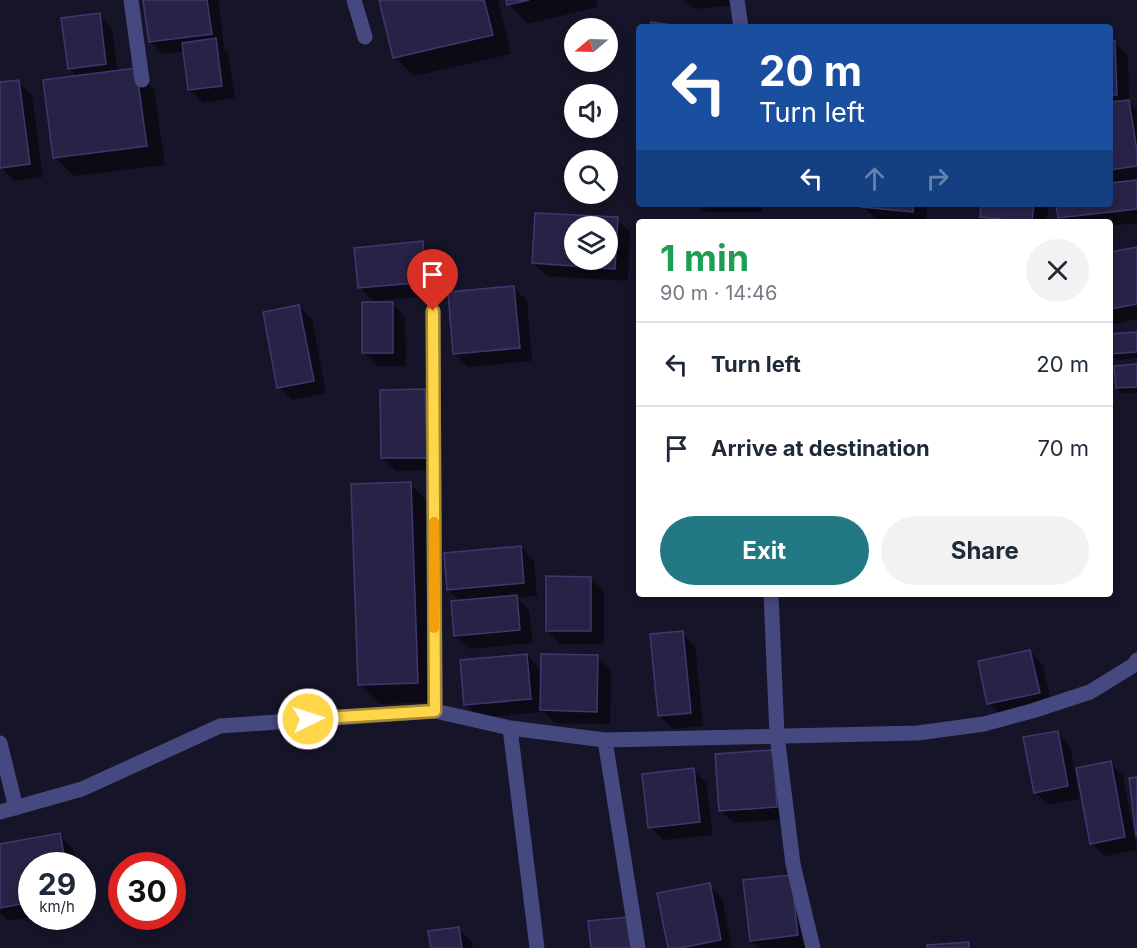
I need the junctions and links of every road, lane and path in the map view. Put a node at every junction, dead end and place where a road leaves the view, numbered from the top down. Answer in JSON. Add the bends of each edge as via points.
{"nodes":[{"id":1,"x":131,"y":0,"type":"edge"},
{"id":2,"x":354,"y":0,"type":"edge"},
{"id":3,"x":737,"y":0,"type":"edge"},
{"id":4,"x":741,"y":24,"type":"edge"},
{"id":5,"x":365,"y":38,"type":"dead end"},
{"id":6,"x":142,"y":80,"type":"dead end"},
{"id":7,"x":433,"y":311,"type":"dead end"},
{"id":8,"x":771,"y":597,"type":"edge"},
{"id":9,"x":1137,"y":660,"type":"edge"},
{"id":10,"x":435,"y":711,"type":"junction"},
{"id":11,"x":510,"y":728,"type":"junction"},
{"id":12,"x":777,"y":735,"type":"junction"},
{"id":13,"x":605,"y":740,"type":"junction"},
{"id":14,"x":0,"y":743,"type":"edge"},
{"id":15,"x":16,"y":808,"type":"junction"},
{"id":16,"x":0,"y":812,"type":"edge"},
{"id":17,"x":537,"y":948,"type":"edge"},
{"id":18,"x":638,"y":948,"type":"edge"},
{"id":19,"x":813,"y":948,"type":"edge"}],
"edges":[{"from":1,"to":6,"type":"street"},
{"from":2,"to":5,"type":"street"},
{"from":3,"to":4,"type":"street"},
{"from":7,"to":10,"type":"street"},
{"from":8,"to":12,"type":"street"},
{"from":9,"to":12,"type":"street","via":[[1090,692],[984,724],[918,733]]},
{"from":10,"to":11,"type":"street"},
{"from":10,"to":15,"type":"street","via":[[220,726],[82,789]]},
{"from":11,"to":13,"type":"street"},
{"from":11,"to":17,"type":"street"},
{"from":12,"to":13,"type":"street"},
{"from":12,"to":19,"type":"street","via":[[793,864]]},
{"from":13,"to":18,"type":"street"},
{"from":14,"to":15,"type":"street"},
{"from":15,"to":16,"type":"street"}]}
